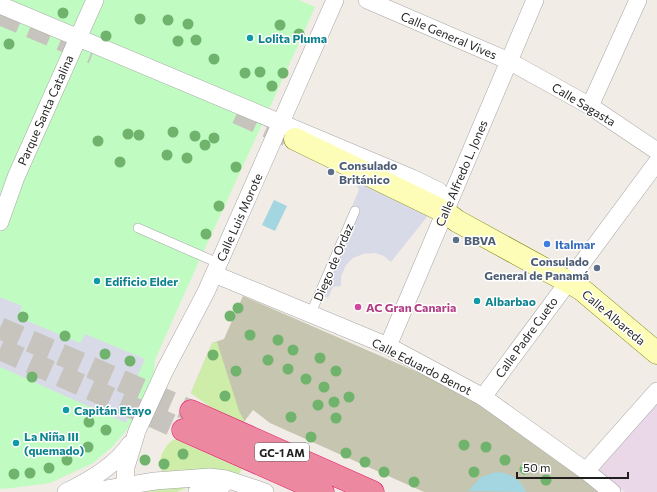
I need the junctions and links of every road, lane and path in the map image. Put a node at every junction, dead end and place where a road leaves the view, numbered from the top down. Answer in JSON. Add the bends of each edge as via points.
{"nodes":[{"id":1,"x":95,"y":0,"type":"edge"},
{"id":2,"x":335,"y":0,"type":"edge"},
{"id":3,"x":367,"y":0,"type":"edge"},
{"id":4,"x":535,"y":0,"type":"edge"},
{"id":5,"x":638,"y":0,"type":"edge"},
{"id":6,"x":0,"y":4,"type":"edge"},
{"id":7,"x":78,"y":37,"type":"junction"},
{"id":8,"x":509,"y":61,"type":"junction"},
{"id":9,"x":590,"y":106,"type":"junction"},
{"id":10,"x":288,"y":131,"type":"junction"},
{"id":11,"x":657,"y":151,"type":"edge"},
{"id":12,"x":657,"y":162,"type":"edge"},
{"id":13,"x":355,"y":211,"type":"dead end"},
{"id":14,"x":445,"y":212,"type":"junction"},
{"id":15,"x":0,"y":222,"type":"edge"},
{"id":16,"x":138,"y":228,"type":"dead end"},
{"id":17,"x":216,"y":268,"type":"junction"},
{"id":18,"x":567,"y":281,"type":"junction"},
{"id":19,"x":311,"y":314,"type":"junction"},
{"id":20,"x":388,"y":346,"type":"junction"},
{"id":21,"x":657,"y":354,"type":"edge"},
{"id":22,"x":657,"y":391,"type":"edge"},
{"id":23,"x":483,"y":397,"type":"junction"},
{"id":24,"x":137,"y":432,"type":"junction"},
{"id":25,"x":126,"y":467,"type":"junction"},
{"id":26,"x":586,"y":471,"type":"junction"},
{"id":27,"x":124,"y":489,"type":"edge"},
{"id":28,"x":103,"y":491,"type":"edge"},
{"id":29,"x":66,"y":492,"type":"edge"},
{"id":30,"x":89,"y":492,"type":"edge"},
{"id":31,"x":197,"y":492,"type":"edge"},
{"id":32,"x":261,"y":492,"type":"edge"},
{"id":33,"x":265,"y":492,"type":"edge"},
{"id":34,"x":323,"y":492,"type":"edge"},
{"id":35,"x":373,"y":492,"type":"edge"},
{"id":36,"x":612,"y":492,"type":"edge"}],
"edges":[{"from":1,"to":7,"type":"street","name":"Parque Santa Catalina"},
{"from":2,"to":10,"type":"street","name":"Calle Luis Morote"},
{"from":3,"to":8,"type":"street","name":"Calle General Vives"},
{"from":4,"to":8,"type":"street","name":"Calle Alfredo L. Jones"},
{"from":5,"to":9,"type":"street"},
{"from":6,"to":7,"type":"street"},
{"from":7,"to":10,"type":"street"},
{"from":7,"to":15,"type":"street","name":"Parque Santa Catalina","via":[[16,177]]},
{"from":8,"to":9,"type":"street","name":"Calle Sagasta"},
{"from":8,"to":14,"type":"street","name":"Calle Alfredo L. Jones"},
{"from":9,"to":11,"type":"street","name":"Calle Sagasta"},
{"from":10,"to":14,"type":"street","name":"Calle Albareda"},
{"from":10,"to":17,"type":"street","name":"Calle Luis Morote"},
{"from":12,"to":18,"type":"street","name":"Calle Padre Cueto"},
{"from":13,"to":19,"type":"lane","name":"Diego de Ordaz"},
{"from":14,"to":18,"type":"street","name":"Calle Albareda"},
{"from":14,"to":20,"type":"street","name":"Calle Alfredo L. Jones"},
{"from":16,"to":17,"type":"lane"},
{"from":17,"to":19,"type":"street","name":"Calle Eduardo Benot"},
{"from":17,"to":24,"type":"street","name":"Calle Luis Morote"},
{"from":18,"to":21,"type":"street","name":"Calle Albareda"},
{"from":18,"to":23,"type":"street","name":"Calle Padre Cueto"},
{"from":19,"to":20,"type":"street","name":"Calle Eduardo Benot"},
{"from":20,"to":23,"type":"street","name":"Calle Eduardo Benot"},
{"from":22,"to":26,"type":"street"},
{"from":23,"to":26,"type":"street","name":"Calle Eduardo Benot"},
{"from":24,"to":25,"type":"street"},
{"from":24,"to":29,"type":"street","via":[[122,456],[80,486]]},
{"from":25,"to":27,"type":"street"},
{"from":25,"to":28,"type":"street","via":[[118,479]]},
{"from":26,"to":36,"type":"street","name":"Calle Eduardo Benot"},
{"from":27,"to":28,"type":"street"},
{"from":27,"to":33,"type":"street","via":[[155,480],[210,477],[226,479]]},
{"from":28,"to":30,"type":"street"},
{"from":31,"to":32,"type":"street","via":[[212,485]]},
{"from":34,"to":35,"type":"highway","number":"GC-1 AM","via":[[187,421]]}]}
